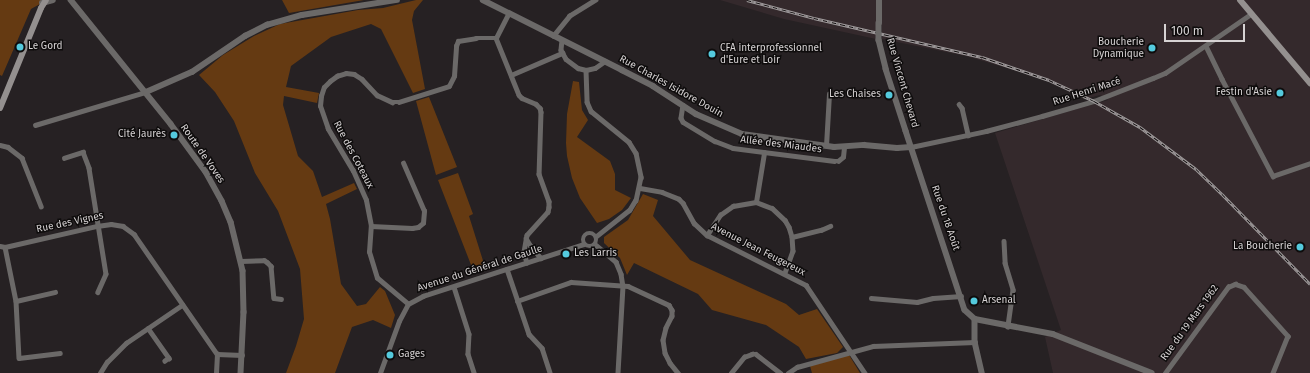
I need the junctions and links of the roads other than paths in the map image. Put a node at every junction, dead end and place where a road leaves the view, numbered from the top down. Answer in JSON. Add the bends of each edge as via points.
{"nodes":[{"id":1,"x":53,"y":0,"type":"edge"},
{"id":2,"x":397,"y":0,"type":"edge"},
{"id":3,"x":483,"y":0,"type":"edge"},
{"id":4,"x":595,"y":0,"type":"edge"},
{"id":5,"x":879,"y":0,"type":"edge"},
{"id":6,"x":1240,"y":0,"type":"edge"},
{"id":7,"x":71,"y":1,"type":"edge"},
{"id":8,"x":43,"y":3,"type":"edge"},
{"id":9,"x":509,"y":13,"type":"junction"},
{"id":10,"x":1251,"y":14,"type":"junction"},
{"id":11,"x":553,"y":36,"type":"junction"},
{"id":12,"x":496,"y":38,"type":"junction"},
{"id":13,"x":562,"y":40,"type":"junction"},
{"id":14,"x":1206,"y":46,"type":"junction"},
{"id":15,"x":562,"y":53,"type":"junction"},
{"id":16,"x":605,"y":61,"type":"junction"},
{"id":17,"x":586,"y":70,"type":"junction"},
{"id":18,"x":510,"y":75,"type":"junction"},
{"id":19,"x":1310,"y":83,"type":"edge"},
{"id":20,"x":146,"y":92,"type":"junction"},
{"id":21,"x":829,"y":94,"type":"dead end"},
{"id":22,"x":961,"y":103,"type":"dead end"},
{"id":23,"x":682,"y":105,"type":"junction"},
{"id":24,"x":0,"y":108,"type":"edge"},
{"id":25,"x":35,"y":125,"type":"dead end"},
{"id":26,"x":968,"y":135,"type":"junction"},
{"id":27,"x":0,"y":145,"type":"edge"},
{"id":28,"x":826,"y":146,"type":"junction"},
{"id":29,"x":844,"y":147,"type":"junction"},
{"id":30,"x":911,"y":147,"type":"junction"},
{"id":31,"x":764,"y":152,"type":"junction"},
{"id":32,"x":64,"y":158,"type":"dead end"},
{"id":33,"x":403,"y":163,"type":"dead end"},
{"id":34,"x":1310,"y":163,"type":"edge"},
{"id":35,"x":640,"y":188,"type":"junction"},
{"id":36,"x":756,"y":202,"type":"junction"},
{"id":37,"x":41,"y":206,"type":"dead end"},
{"id":38,"x":97,"y":226,"type":"junction"},
{"id":39,"x":371,"y":226,"type":"junction"},
{"id":40,"x":830,"y":226,"type":"dead end"},
{"id":41,"x":707,"y":235,"type":"junction"},
{"id":42,"x":596,"y":237,"type":"junction"},
{"id":43,"x":792,"y":237,"type":"junction"},
{"id":44,"x":526,"y":238,"type":"junction"},
{"id":45,"x":1004,"y":241,"type":"dead end"},
{"id":46,"x":584,"y":244,"type":"junction"},
{"id":47,"x":596,"y":245,"type":"junction"},
{"id":48,"x":3,"y":246,"type":"edge"},
{"id":49,"x":541,"y":258,"type":"junction"},
{"id":50,"x":241,"y":261,"type":"junction"},
{"id":51,"x":527,"y":263,"type":"junction"},
{"id":52,"x":507,"y":269,"type":"junction"},
{"id":53,"x":785,"y":273,"type":"junction"},
{"id":54,"x":623,"y":286,"type":"junction"},
{"id":55,"x":454,"y":287,"type":"junction"},
{"id":56,"x":55,"y":292,"type":"dead end"},
{"id":57,"x":98,"y":292,"type":"dead end"},
{"id":58,"x":961,"y":296,"type":"junction"},
{"id":59,"x":281,"y":298,"type":"dead end"},
{"id":60,"x":871,"y":298,"type":"dead end"},
{"id":61,"x":16,"y":301,"type":"junction"},
{"id":62,"x":517,"y":301,"type":"junction"},
{"id":63,"x":408,"y":304,"type":"junction"},
{"id":64,"x":182,"y":305,"type":"junction"},
{"id":65,"x":975,"y":319,"type":"junction"},
{"id":66,"x":1008,"y":327,"type":"junction"},
{"id":67,"x":148,"y":328,"type":"junction"},
{"id":68,"x":975,"y":342,"type":"junction"},
{"id":69,"x":852,"y":352,"type":"junction"},
{"id":70,"x":60,"y":354,"type":"dead end"},
{"id":71,"x":217,"y":354,"type":"junction"},
{"id":72,"x":242,"y":355,"type":"junction"},
{"id":73,"x":165,"y":361,"type":"dead end"},
{"id":74,"x":100,"y":373,"type":"edge"},
{"id":75,"x":216,"y":373,"type":"edge"},
{"id":76,"x":241,"y":373,"type":"edge"},
{"id":77,"x":380,"y":373,"type":"edge"},
{"id":78,"x":474,"y":373,"type":"edge"},
{"id":79,"x":550,"y":373,"type":"edge"},
{"id":80,"x":618,"y":373,"type":"edge"},
{"id":81,"x":678,"y":373,"type":"edge"},
{"id":82,"x":731,"y":373,"type":"edge"},
{"id":83,"x":780,"y":373,"type":"edge"},
{"id":84,"x":788,"y":373,"type":"edge"},
{"id":85,"x":865,"y":373,"type":"edge"},
{"id":86,"x":982,"y":373,"type":"edge"},
{"id":87,"x":1152,"y":373,"type":"edge"},
{"id":88,"x":1165,"y":373,"type":"edge"},
{"id":89,"x":1274,"y":373,"type":"edge"}],
"edges":[{"from":1,"to":8,"type":"street"},
{"from":2,"to":20,"type":"street","via":[[302,15],[267,25],[245,36],[192,72]]},
{"from":3,"to":9,"type":"street","name":"Rue Charles Isidore Douin"},
{"from":4,"to":11,"type":"street","via":[[569,16]]},
{"from":5,"to":30,"type":"street","name":"Rue Vincent Chevard","bridge":true,"via":[[879,40]]},
{"from":6,"to":10,"type":"main road"},
{"from":7,"to":20,"type":"street","name":"Route de Voves"},
{"from":8,"to":24,"type":"main road"},
{"from":9,"to":11,"type":"street","name":"Rue Charles Isidore Douin"},
{"from":9,"to":12,"type":"street"},
{"from":10,"to":14,"type":"street","name":"Rue Henri Macé"},
{"from":10,"to":19,"type":"main road"},
{"from":11,"to":13,"type":"street","name":"Rue Charles Isidore Douin"},
{"from":12,"to":18,"type":"street"},
{"from":12,"to":39,"type":"street","name":"Rue des Coteaux","via":[[458,41],[452,83],[399,102],[387,101],[377,95],[354,74],[337,76],[324,87],[321,96],[322,116],[366,200]]},
{"from":13,"to":15,"type":"street"},
{"from":13,"to":16,"type":"street","name":"Rue Charles Isidore Douin"},
{"from":14,"to":26,"type":"street","name":"Rue Henri Macé","via":[[1165,73],[1094,101]]},
{"from":14,"to":34,"type":"street","via":[[1273,176]]},
{"from":15,"to":17,"type":"street","via":[[570,64]]},
{"from":15,"to":18,"type":"street"},
{"from":16,"to":17,"type":"street","via":[[601,66]]},
{"from":16,"to":23,"type":"street","name":"Rue Charles Isidore Douin","via":[[653,86]]},
{"from":17,"to":35,"type":"street","via":[[587,102],[591,111],[629,142],[636,153],[641,177]]},
{"from":18,"to":44,"type":"street","via":[[519,95],[536,104],[541,112],[539,174],[549,207],[548,212]]},
{"from":20,"to":25,"type":"street"},
{"from":20,"to":50,"type":"street","name":"Route de Voves","via":[[210,178],[231,222]]},
{"from":21,"to":28,"type":"street"},
{"from":22,"to":26,"type":"street"},
{"from":23,"to":28,"type":"street","name":"Rue Charles Isidore Douin","via":[[696,114],[742,134]]},
{"from":23,"to":31,"type":"street","name":"Allée des Miaudes","via":[[681,118],[687,125],[733,148]]},
{"from":26,"to":30,"type":"street","name":"Rue Henri Macé"},
{"from":27,"to":37,"type":"street","via":[[8,147],[22,158]]},
{"from":28,"to":29,"type":"street","name":"Rue Charles Isidore Douin"},
{"from":29,"to":30,"type":"street","name":"Rue Charles Isidore Douin"},
{"from":29,"to":31,"type":"street","name":"Allée des Miaudes","via":[[843,157],[838,161]]},
{"from":30,"to":58,"type":"street","name":"Rue du 18 Août"},
{"from":31,"to":36,"type":"street"},
{"from":32,"to":38,"type":"street","via":[[83,152],[89,168]]},
{"from":33,"to":39,"type":"street","via":[[424,211],[423,223],[412,228]]},
{"from":35,"to":41,"type":"street","name":"Avenue Jean Feugereux","via":[[679,199],[684,203],[694,223]]},
{"from":35,"to":42,"type":"street","via":[[630,210]]},
{"from":36,"to":41,"type":"street","via":[[741,203],[727,209]]},
{"from":36,"to":43,"type":"street","via":[[779,213],[789,227]]},
{"from":38,"to":48,"type":"street","name":"Rue des Vignes"},
{"from":38,"to":57,"type":"street","via":[[106,274]]},
{"from":38,"to":64,"type":"street","name":"Rue des Vignes","via":[[123,226],[134,234]]},
{"from":39,"to":63,"type":"street","name":"Rue des Coteaux","via":[[369,252],[377,278]]},
{"from":40,"to":43,"type":"street"},
{"from":41,"to":53,"type":"street","name":"Avenue Jean Feugereux"},
{"from":42,"to":46,"type":"street","via":[[591,233],[586,234],[583,238]]},
{"from":42,"to":47,"type":"street"},
{"from":43,"to":53,"type":"street","via":[[793,251]]},
{"from":44,"to":49,"type":"street"},
{"from":44,"to":51,"type":"street","via":[[524,252]]},
{"from":45,"to":66,"type":"street","via":[[1004,263],[1013,290]]},
{"from":46,"to":47,"type":"street","via":[[590,247]]},
{"from":46,"to":49,"type":"street","name":"Avenue du Général de Gaulle"},
{"from":47,"to":54,"type":"street","via":[[616,262]]},
{"from":48,"to":61,"type":"street"},
{"from":49,"to":51,"type":"street","name":"Avenue du Général de Gaulle"},
{"from":50,"to":59,"type":"street","via":[[267,262],[271,266],[274,298]]},
{"from":50,"to":72,"type":"street","name":"Route de Voves","via":[[244,289]]},
{"from":51,"to":52,"type":"street","name":"Avenue du Général de Gaulle"},
{"from":52,"to":55,"type":"street","name":"Avenue du Général de Gaulle"},
{"from":52,"to":62,"type":"street"},
{"from":53,"to":69,"type":"street","name":"Avenue Jean Feugereux","via":[[811,290]]},
{"from":54,"to":62,"type":"street","via":[[571,282]]},
{"from":54,"to":80,"type":"street"},
{"from":54,"to":81,"type":"street","via":[[669,305],[672,316],[666,328],[664,346],[670,363]]},
{"from":55,"to":63,"type":"street","name":"Avenue du Général de Gaulle","via":[[423,296]]},
{"from":55,"to":78,"type":"street","via":[[469,334],[468,354]]},
{"from":56,"to":61,"type":"street"},
{"from":58,"to":60,"type":"street","via":[[917,302]]},
{"from":58,"to":65,"type":"street","name":"Rue du 18 Août","via":[[965,310]]},
{"from":61,"to":70,"type":"street","via":[[19,358]]},
{"from":62,"to":79,"type":"street","via":[[529,334],[542,348]]},
{"from":63,"to":77,"type":"street"},
{"from":64,"to":67,"type":"street"},
{"from":64,"to":71,"type":"street","name":"Rue des Vignes"},
{"from":65,"to":66,"type":"street"},
{"from":65,"to":68,"type":"street"},
{"from":66,"to":87,"type":"street","via":[[1053,334]]},
{"from":67,"to":73,"type":"street","via":[[169,358]]},
{"from":67,"to":74,"type":"street","via":[[117,351]]},
{"from":68,"to":69,"type":"street","via":[[881,345]]},
{"from":68,"to":86,"type":"street"},
{"from":69,"to":84,"type":"street"},
{"from":69,"to":85,"type":"street","name":"Avenue Jean Feugereux"},
{"from":71,"to":72,"type":"street"},
{"from":71,"to":75,"type":"street"},
{"from":72,"to":76,"type":"street","name":"Route de Voves"},
{"from":82,"to":83,"type":"street","via":[[744,357],[756,354]]},
{"from":88,"to":89,"type":"street","name":"Rue du 19 Mars 1962","via":[[1228,287],[1235,284],[1244,287],[1288,336]]}]}
